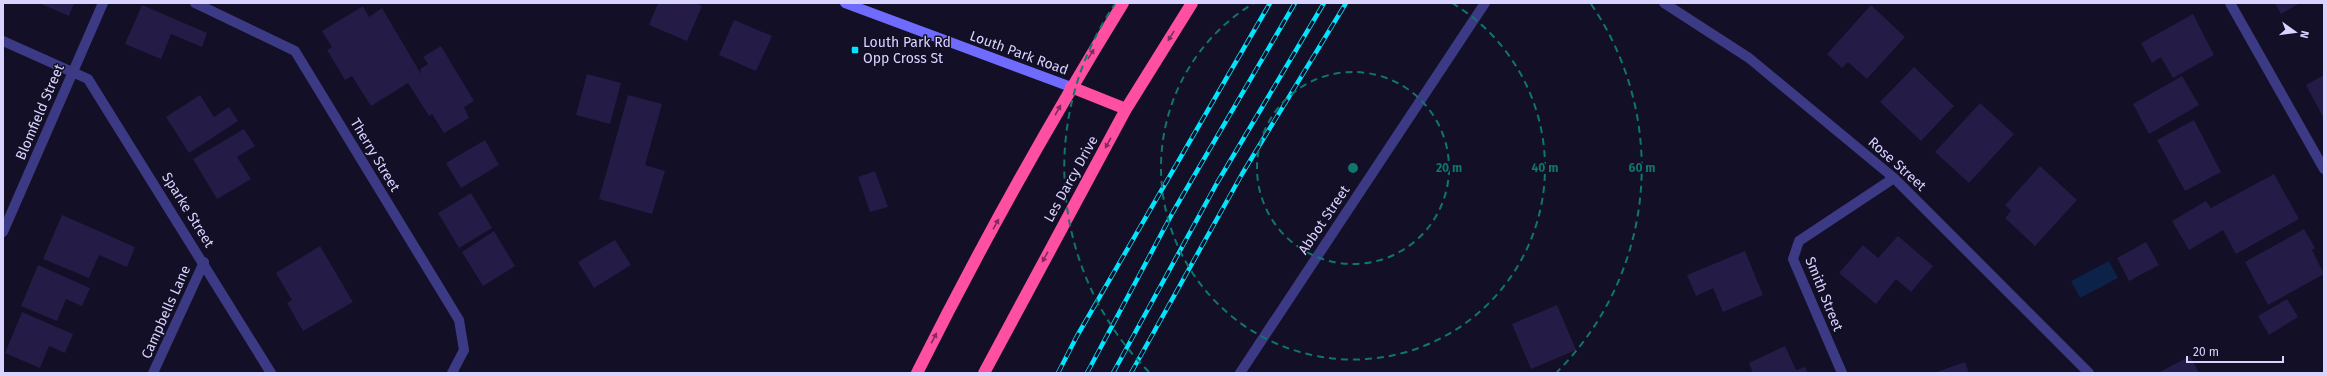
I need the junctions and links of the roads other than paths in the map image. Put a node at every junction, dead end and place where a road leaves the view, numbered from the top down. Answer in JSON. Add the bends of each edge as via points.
{"nodes":[{"id":1,"x":103,"y":3,"type":"edge"},
{"id":2,"x":196,"y":3,"type":"edge"},
{"id":3,"x":846,"y":3,"type":"edge"},
{"id":4,"x":1123,"y":3,"type":"edge"},
{"id":5,"x":1192,"y":3,"type":"edge"},
{"id":6,"x":1485,"y":3,"type":"edge"},
{"id":7,"x":1664,"y":3,"type":"edge"},
{"id":8,"x":2230,"y":3,"type":"edge"},
{"id":9,"x":3,"y":41,"type":"edge"},
{"id":10,"x":72,"y":72,"type":"junction"},
{"id":11,"x":1071,"y":87,"type":"junction"},
{"id":12,"x":1126,"y":109,"type":"junction"},
{"id":13,"x":2324,"y":169,"type":"edge"},
{"id":14,"x":1894,"y":178,"type":"junction"},
{"id":15,"x":3,"y":232,"type":"edge"},
{"id":16,"x":204,"y":262,"type":"junction"},
{"id":17,"x":153,"y":373,"type":"edge"},
{"id":18,"x":271,"y":373,"type":"edge"},
{"id":19,"x":452,"y":373,"type":"edge"},
{"id":20,"x":917,"y":373,"type":"edge"},
{"id":21,"x":984,"y":373,"type":"edge"},
{"id":22,"x":1240,"y":373,"type":"edge"},
{"id":23,"x":1842,"y":373,"type":"edge"},
{"id":24,"x":2090,"y":373,"type":"edge"}],
"edges":[{"from":1,"to":10,"type":"street","name":"Blomfield Street"},
{"from":2,"to":19,"type":"street","name":"Therry Street","via":[[295,51],[459,320],[464,350]]},
{"from":3,"to":11,"type":"street","name":"Louth Park Road"},
{"from":11,"to":4,"type":"highway","one_way":true},
{"from":5,"to":12,"type":"highway","name":"Les Darcy Drive","one_way":true},
{"from":6,"to":22,"type":"street","name":"Abbot Street"},
{"from":7,"to":14,"type":"street","name":"Rose Street","via":[[1749,58]]},
{"from":8,"to":13,"type":"street"},
{"from":9,"to":10,"type":"street","name":"Sparke Street"},
{"from":10,"to":15,"type":"street","name":"Blomfield Street"},
{"from":10,"to":16,"type":"street","name":"Sparke Street","via":[[88,79]]},
{"from":11,"to":12,"type":"highway"},
{"from":20,"to":11,"type":"highway","one_way":true,"via":[[953,301]]},
{"from":12,"to":21,"type":"highway","name":"Les Darcy Drive","one_way":true},
{"from":14,"to":23,"type":"street","name":"Smith Street","via":[[1799,241],[1793,259]]},
{"from":14,"to":24,"type":"street","name":"Rose Street"},
{"from":16,"to":17,"type":"street","name":"Campbells Lane"},
{"from":16,"to":18,"type":"street","name":"Sparke Street"}]}
